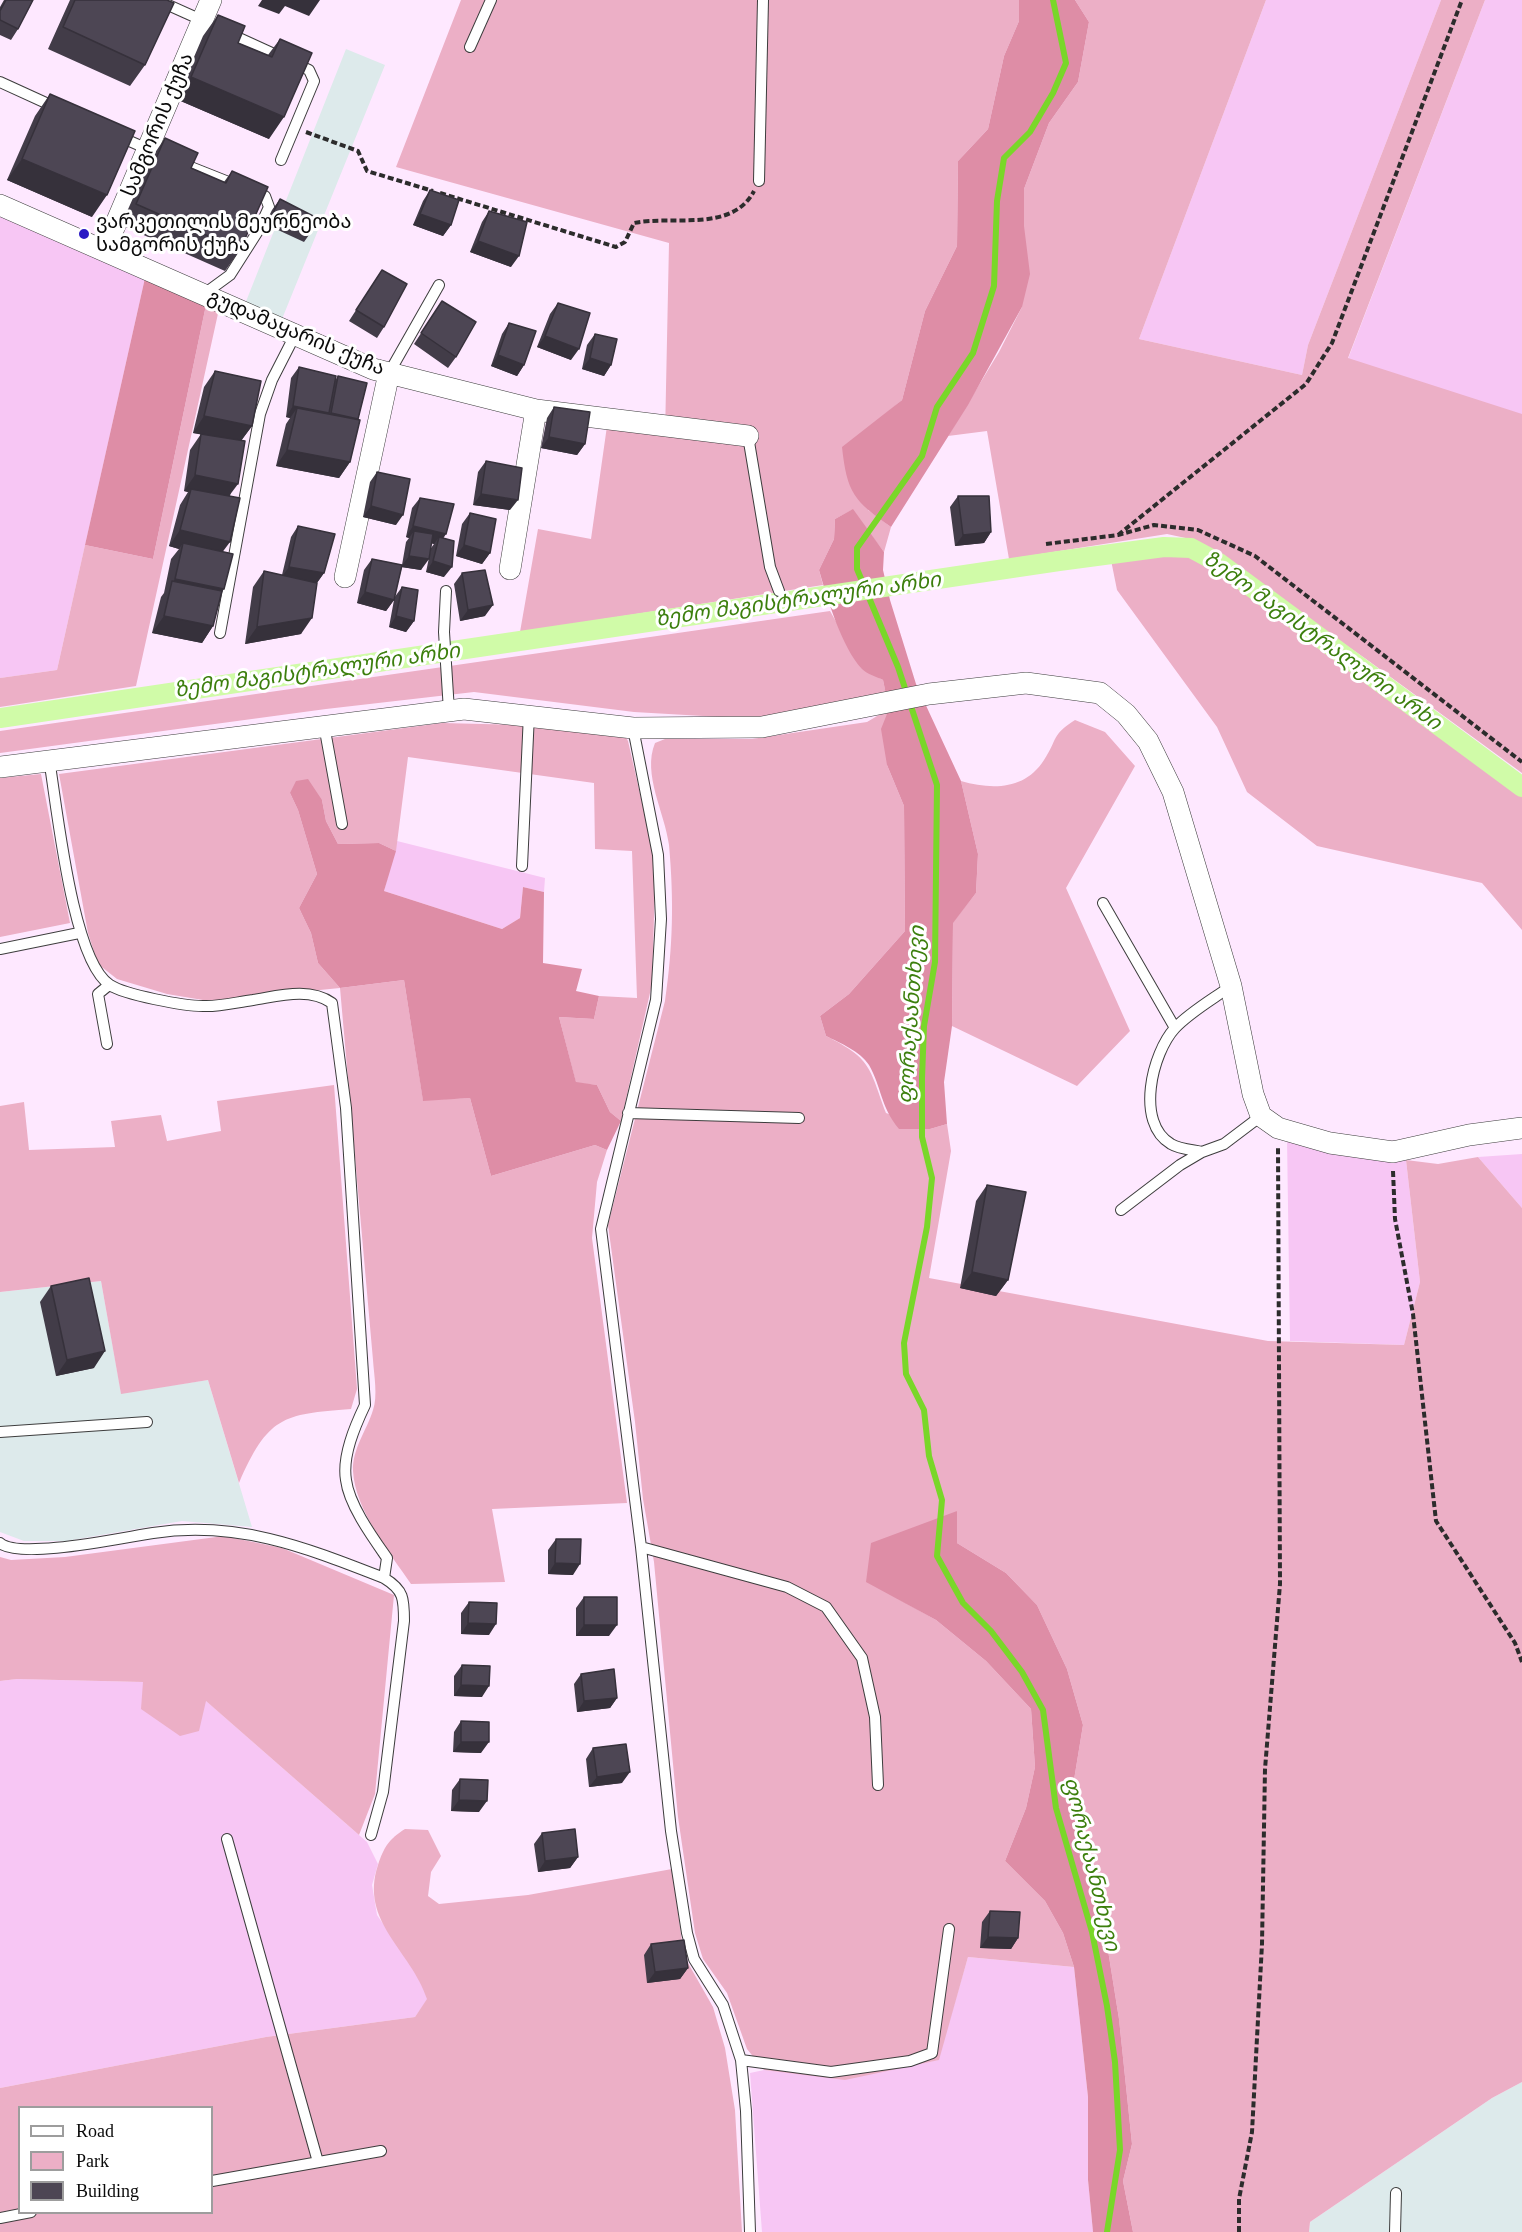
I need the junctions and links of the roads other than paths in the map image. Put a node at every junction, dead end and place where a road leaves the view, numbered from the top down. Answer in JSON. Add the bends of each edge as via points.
{"nodes":[{"id":1,"x":157,"y":0,"type":"edge"},
{"id":2,"x":211,"y":0,"type":"edge"},
{"id":3,"x":491,"y":0,"type":"edge"},
{"id":4,"x":763,"y":0,"type":"edge"},
{"id":5,"x":202,"y":21,"type":"junction"},
{"id":6,"x":470,"y":47,"type":"dead end"},
{"id":7,"x":0,"y":82,"type":"edge"},
{"id":8,"x":63,"y":111,"type":"edge"},
{"id":9,"x":105,"y":130,"type":"edge"},
{"id":10,"x":158,"y":154,"type":"junction"},
{"id":11,"x":281,"y":160,"type":"dead end"},
{"id":12,"x":759,"y":181,"type":"road end"},
{"id":13,"x":0,"y":205,"type":"edge"},
{"id":14,"x":105,"y":249,"type":"junction"},
{"id":15,"x":439,"y":285,"type":"dead end"},
{"id":16,"x":204,"y":294,"type":"junction"},
{"id":17,"x":295,"y":335,"type":"junction"},
{"id":18,"x":389,"y":373,"type":"junction"},
{"id":19,"x":536,"y":410,"type":"junction"},
{"id":20,"x":748,"y":436,"type":"joint"},
{"id":21,"x":510,"y":569,"type":"dead end"},
{"id":22,"x":345,"y":577,"type":"dead end"},
{"id":23,"x":446,"y":591,"type":"dead end"},
{"id":24,"x":779,"y":591,"type":"dead end"},
{"id":25,"x":220,"y":633,"type":"dead end"},
{"id":26,"x":449,"y":703,"type":"junction"},
{"id":27,"x":529,"y":714,"type":"junction"},
{"id":28,"x":324,"y":725,"type":"junction"},
{"id":29,"x":633,"y":728,"type":"junction"},
{"id":30,"x":49,"y":759,"type":"junction"},
{"id":31,"x":0,"y":767,"type":"edge"},
{"id":32,"x":342,"y":824,"type":"dead end"},
{"id":33,"x":522,"y":866,"type":"dead end"},
{"id":34,"x":1103,"y":903,"type":"dead end"},
{"id":35,"x":79,"y":933,"type":"junction"},
{"id":36,"x":0,"y":949,"type":"edge"},
{"id":37,"x":109,"y":985,"type":"junction"},
{"id":38,"x":1231,"y":986,"type":"junction"},
{"id":39,"x":1175,"y":1028,"type":"junction"},
{"id":40,"x":107,"y":1044,"type":"dead end"},
{"id":41,"x":628,"y":1113,"type":"junction"},
{"id":42,"x":799,"y":1118,"type":"dead end"},
{"id":43,"x":1270,"y":1122,"type":"junction"},
{"id":44,"x":1522,"y":1128,"type":"edge"},
{"id":45,"x":1202,"y":1152,"type":"junction"},
{"id":46,"x":1121,"y":1210,"type":"dead end"},
{"id":47,"x":147,"y":1422,"type":"dead end"},
{"id":48,"x":0,"y":1432,"type":"edge"},
{"id":49,"x":0,"y":1543,"type":"edge"},
{"id":50,"x":641,"y":1547,"type":"junction"},
{"id":51,"x":384,"y":1578,"type":"junction"},
{"id":52,"x":878,"y":1785,"type":"dead end"},
{"id":53,"x":371,"y":1835,"type":"dead end"},
{"id":54,"x":227,"y":1839,"type":"dead end"},
{"id":55,"x":949,"y":1929,"type":"dead end"},
{"id":56,"x":741,"y":2060,"type":"junction"},
{"id":57,"x":381,"y":2151,"type":"dead end"},
{"id":58,"x":318,"y":2162,"type":"junction"},
{"id":59,"x":213,"y":2181,"type":"edge"},
{"id":60,"x":1396,"y":2193,"type":"dead end"},
{"id":61,"x":21,"y":2214,"type":"edge"},
{"id":62,"x":0,"y":2218,"type":"edge"},
{"id":63,"x":750,"y":2232,"type":"edge"},
{"id":64,"x":1395,"y":2232,"type":"edge"}],
"edges":[{"from":1,"to":5,"type":"lane"},
{"from":2,"to":5,"type":"street","name":"სამგორის ქუჩა"},
{"from":3,"to":6,"type":"lane"},
{"from":4,"to":12,"type":"lane"},
{"from":5,"to":10,"type":"street","name":"სამგორის ქუჩა"},
{"from":5,"to":11,"type":"lane","via":[[309,70],[314,81]]},
{"from":7,"to":8,"type":"lane"},
{"from":9,"to":10,"type":"lane"},
{"from":10,"to":14,"type":"street","name":"სამგორის ქუჩა"},
{"from":10,"to":16,"type":"lane","via":[[265,196],[268,202],[258,231],[230,275]]},
{"from":13,"to":14,"type":"street","name":"გუდამაყარის ქუჩა"},
{"from":14,"to":16,"type":"street","name":"გუდამაყარის ქუჩა"},
{"from":15,"to":18,"type":"lane"},
{"from":16,"to":17,"type":"street","name":"გუდამაყარის ქუჩა"},
{"from":17,"to":18,"type":"street","name":"გუდამაყარის ქუჩა"},
{"from":17,"to":25,"type":"lane","via":[[260,414]]},
{"from":18,"to":19,"type":"street","name":"გუდამაყარის ქუჩა"},
{"from":18,"to":22,"type":"street"},
{"from":19,"to":20,"type":"street","name":"გუდამაყარის ქუჩა"},
{"from":19,"to":21,"type":"street"},
{"from":20,"to":24,"type":"lane","via":[[771,567]]},
{"from":23,"to":26,"type":"lane","via":[[444,632]]},
{"from":26,"to":27,"type":"street","via":[[464,709]]},
{"from":26,"to":28,"type":"street"},
{"from":27,"to":29,"type":"street"},
{"from":27,"to":33,"type":"lane"},
{"from":28,"to":30,"type":"street"},
{"from":28,"to":32,"type":"lane"},
{"from":29,"to":38,"type":"street","via":[[762,727],[929,694],[1026,683],[1100,693],[1126,714],[1148,741],[1173,792]]},
{"from":29,"to":41,"type":"lane","via":[[658,855],[661,919],[656,1000]]},
{"from":30,"to":31,"type":"street"},
{"from":30,"to":35,"type":"lane"},
{"from":34,"to":39,"type":"lane"},
{"from":35,"to":36,"type":"lane"},
{"from":35,"to":37,"type":"lane","via":[[95,967]]},
{"from":37,"to":40,"type":"lane","via":[[98,994]]},
{"from":37,"to":51,"type":"lane","via":[[149,998],[204,1006],[300,993],[323,997],[332,1003],[346,1108],[365,1405],[350,1437],[345,1480],[365,1527],[387,1558]]},
{"from":38,"to":39,"type":"lane"},
{"from":38,"to":43,"type":"street","via":[[1253,1094]]},
{"from":39,"to":45,"type":"lane","via":[[1158,1057],[1150,1088],[1151,1121],[1170,1144]]},
{"from":41,"to":42,"type":"lane"},
{"from":41,"to":50,"type":"lane","via":[[601,1229]]},
{"from":43,"to":44,"type":"street","via":[[1330,1143],[1393,1152]]},
{"from":43,"to":45,"type":"lane"},
{"from":45,"to":46,"type":"lane"},
{"from":47,"to":48,"type":"lane"},
{"from":49,"to":51,"type":"lane","via":[[29,1551],[177,1529],[225,1529],[296,1544]]},
{"from":50,"to":52,"type":"lane","via":[[787,1587],[826,1607],[862,1658],[875,1718]]},
{"from":50,"to":56,"type":"lane","via":[[671,1831],[687,1934],[694,1959],[723,2005]]},
{"from":51,"to":53,"type":"lane","via":[[404,1596],[404,1621],[382,1792]]},
{"from":54,"to":58,"type":"lane"},
{"from":55,"to":56,"type":"lane","via":[[932,2053],[909,2061],[831,2072]]},
{"from":56,"to":63,"type":"lane"},
{"from":57,"to":58,"type":"lane"},
{"from":58,"to":59,"type":"lane"},
{"from":60,"to":64,"type":"lane"},
{"from":61,"to":62,"type":"lane"}]}
